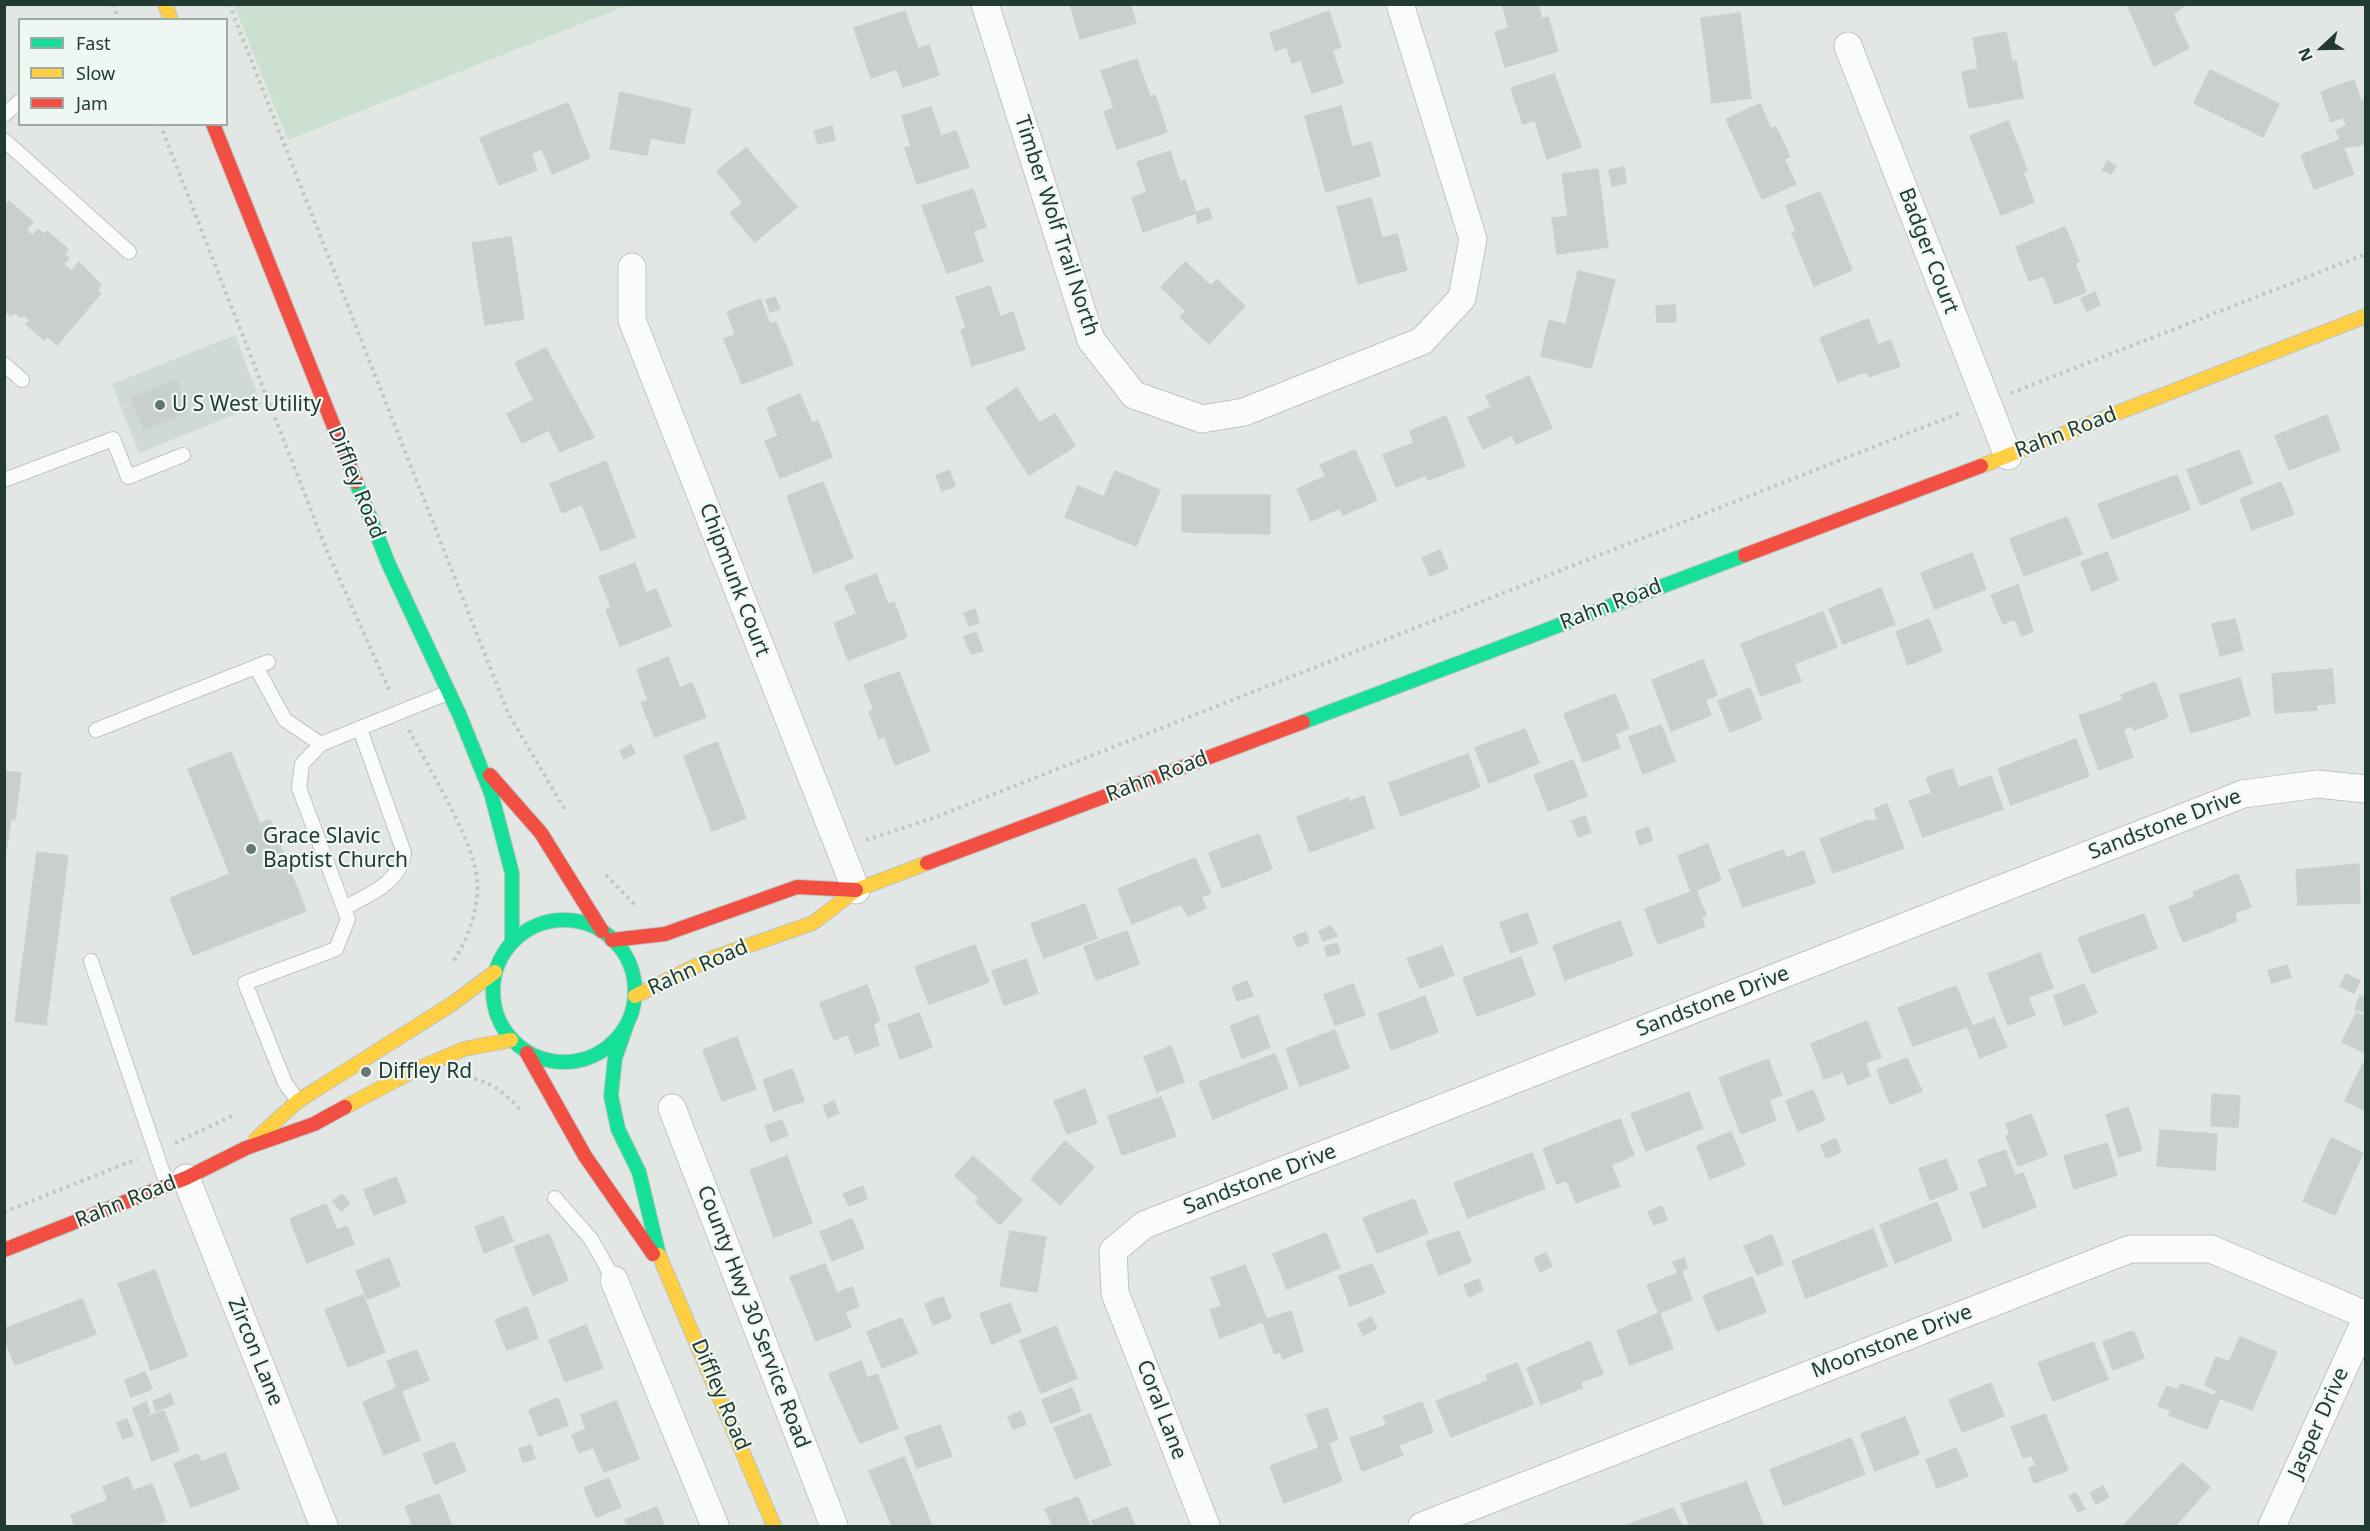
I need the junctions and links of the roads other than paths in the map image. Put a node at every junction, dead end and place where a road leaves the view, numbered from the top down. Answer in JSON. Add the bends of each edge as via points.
{"nodes":[{"id":1,"x":985,"y":4,"type":"edge"},
{"id":2,"x":1400,"y":4,"type":"edge"},
{"id":3,"x":1848,"y":46,"type":"dead end"},
{"id":4,"x":18,"y":103,"type":"edge"},
{"id":5,"x":4,"y":116,"type":"edge"},
{"id":6,"x":214,"y":126,"type":"edge"},
{"id":7,"x":4,"y":140,"type":"edge"},
{"id":8,"x":129,"y":252,"type":"dead end"},
{"id":9,"x":632,"y":267,"type":"dead end"},
{"id":10,"x":2366,"y":316,"type":"edge"},
{"id":11,"x":4,"y":364,"type":"edge"},
{"id":12,"x":22,"y":380,"type":"dead end"},
{"id":13,"x":183,"y":455,"type":"dead end"},
{"id":14,"x":2008,"y":456,"type":"junction"},
{"id":15,"x":4,"y":480,"type":"edge"},
{"id":16,"x":447,"y":693,"type":"junction"},
{"id":17,"x":360,"y":729,"type":"junction"},
{"id":18,"x":96,"y":730,"type":"dead end"},
{"id":19,"x":321,"y":744,"type":"junction"},
{"id":20,"x":485,"y":769,"type":"junction"},
{"id":21,"x":2366,"y":789,"type":"edge"},
{"id":22,"x":856,"y":890,"type":"junction"},
{"id":23,"x":344,"y":908,"type":"junction"},
{"id":24,"x":607,"y":936,"type":"junction"},
{"id":25,"x":512,"y":942,"type":"junction"},
{"id":26,"x":91,"y":961,"type":"dead end"},
{"id":27,"x":495,"y":972,"type":"junction"},
{"id":28,"x":635,"y":996,"type":"junction"},
{"id":29,"x":626,"y":1027,"type":"junction"},
{"id":30,"x":511,"y":1040,"type":"junction"},
{"id":31,"x":527,"y":1053,"type":"junction"},
{"id":32,"x":298,"y":1101,"type":"junction"},
{"id":33,"x":672,"y":1108,"type":"dead end"},
{"id":34,"x":246,"y":1148,"type":"junction"},
{"id":35,"x":177,"y":1182,"type":"junction"},
{"id":36,"x":555,"y":1198,"type":"dead end"},
{"id":37,"x":4,"y":1250,"type":"edge"},
{"id":38,"x":662,"y":1265,"type":"junction"},
{"id":39,"x":614,"y":1280,"type":"joint"},
{"id":40,"x":1115,"y":1293,"type":"joint"},
{"id":41,"x":2366,"y":1317,"type":"edge"},
{"id":42,"x":324,"y":1527,"type":"edge"},
{"id":43,"x":715,"y":1527,"type":"edge"},
{"id":44,"x":774,"y":1527,"type":"edge"},
{"id":45,"x":834,"y":1527,"type":"edge"},
{"id":46,"x":1206,"y":1527,"type":"edge"},
{"id":47,"x":1422,"y":1527,"type":"edge"},
{"id":48,"x":2272,"y":1527,"type":"edge"}],
"edges":[{"from":1,"to":2,"type":"street","name":"Timber Wolf Trail North","via":[[1091,340],[1134,395],[1202,419],[1244,412],[1422,342],[1462,298],[1473,239]]},
{"from":3,"to":14,"type":"street","name":"Badger Court"},
{"from":4,"to":5,"type":"lane"},
{"from":6,"to":16,"type":"street","name":"Diffley Road","via":[[389,565]]},
{"from":7,"to":8,"type":"lane"},
{"from":9,"to":22,"type":"street","name":"Chipmunk Court","via":[[632,320]]},
{"from":10,"to":14,"type":"street","name":"Rahn Road"},
{"from":11,"to":12,"type":"lane"},
{"from":13,"to":15,"type":"lane","via":[[128,477],[113,439]]},
{"from":14,"to":22,"type":"street","name":"Rahn Road"},
{"from":16,"to":17,"type":"lane"},
{"from":16,"to":20,"type":"street","name":"Diffley Road"},
{"from":17,"to":19,"type":"lane"},
{"from":17,"to":23,"type":"lane","via":[[404,853],[397,873],[382,887]]},
{"from":18,"to":19,"type":"lane","via":[[262,665],[285,720]]},
{"from":19,"to":23,"type":"lane","via":[[302,764],[298,788]]},
{"from":20,"to":24,"type":"street","name":"Diffley Road","via":[[541,833]]},
{"from":20,"to":25,"type":"street","name":"Diffley Road","via":[[512,874]]},
{"from":21,"to":40,"type":"street","name":"Sandstone Drive","via":[[2318,784],[2243,794],[1144,1225],[1113,1251]]},
{"from":22,"to":24,"type":"street","name":"Rahn Road","via":[[797,887],[665,934]]},
{"from":22,"to":28,"type":"street","name":"Rahn Road","via":[[813,923],[710,959]]},
{"from":23,"to":32,"type":"lane","via":[[348,919],[336,949],[245,983],[285,1083]]},
{"from":24,"to":25,"type":"street","via":[[580,922],[555,920],[532,927]]},
{"from":24,"to":28,"type":"street","via":[[625,956],[633,975]]},
{"from":25,"to":27,"type":"street"},
{"from":26,"to":35,"type":"lane","via":[[154,1152]]},
{"from":27,"to":30,"type":"street","via":[[492,996],[498,1019]]},
{"from":27,"to":32,"type":"street","name":"Rahn Road","via":[[452,1004]]},
{"from":28,"to":29,"type":"street"},
{"from":29,"to":31,"type":"street","via":[[612,1045],[592,1057],[571,1062],[548,1061]]},
{"from":29,"to":38,"type":"street","name":"Diffley Road","via":[[615,1058],[610,1096],[618,1129],[639,1172]]},
{"from":30,"to":31,"type":"street"},
{"from":30,"to":34,"type":"street","name":"Rahn Road","via":[[458,1052],[417,1069],[314,1124]]},
{"from":31,"to":38,"type":"street","name":"Diffley Road","via":[[556,1112],[603,1188]]},
{"from":32,"to":34,"type":"street","name":"Rahn Road"},
{"from":33,"to":45,"type":"street","name":"County Hwy 30 Service Road"},
{"from":34,"to":35,"type":"street","name":"Rahn Road"},
{"from":35,"to":37,"type":"street","name":"Rahn Road"},
{"from":35,"to":42,"type":"street","name":"Zircon Lane"},
{"from":36,"to":39,"type":"lane","via":[[591,1239]]},
{"from":38,"to":44,"type":"street","name":"Diffley Road"},
{"from":39,"to":43,"type":"street"},
{"from":40,"to":46,"type":"street","name":"Coral Lane"},
{"from":41,"to":47,"type":"street","name":"Moonstone Drive","via":[[2211,1249],[2130,1249]]},
{"from":41,"to":48,"type":"street","name":"Jasper Drive"}]}
